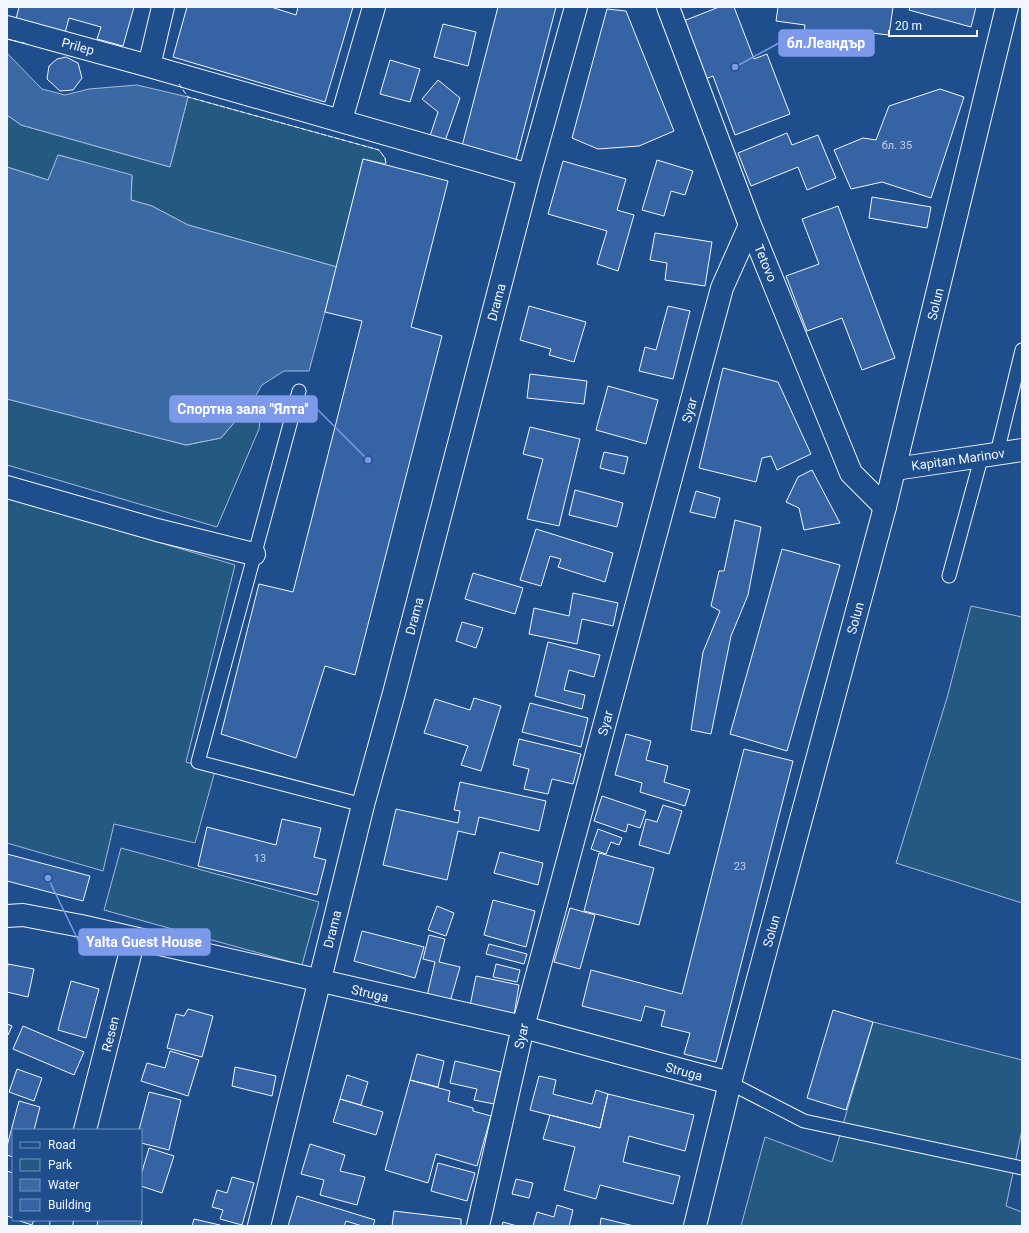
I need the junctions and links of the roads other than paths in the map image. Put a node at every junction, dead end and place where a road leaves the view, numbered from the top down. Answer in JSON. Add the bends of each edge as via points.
{"nodes":[{"id":1,"x":163,"y":7,"type":"edge"},
{"id":2,"x":374,"y":7,"type":"edge"},
{"id":3,"x":576,"y":7,"type":"edge"},
{"id":4,"x":668,"y":7,"type":"edge"},
{"id":5,"x":1007,"y":7,"type":"edge"},
{"id":6,"x":7,"y":27,"type":"edge"},
{"id":7,"x":149,"y":66,"type":"junction"},
{"id":8,"x":341,"y":120,"type":"junction"},
{"id":9,"x":529,"y":175,"type":"junction"},
{"id":10,"x":750,"y":225,"type":"junction"},
{"id":11,"x":1022,"y":350,"type":"edge"},
{"id":12,"x":299,"y":391,"type":"dead end"},
{"id":13,"x":1022,"y":450,"type":"edge"},
{"id":14,"x":990,"y":454,"type":"junction"},
{"id":15,"x":895,"y":469,"type":"junction"},
{"id":16,"x":7,"y":487,"type":"edge"},
{"id":17,"x":885,"y":507,"type":"junction"},
{"id":18,"x":254,"y":554,"type":"junction"},
{"id":19,"x":948,"y":576,"type":"dead end"},
{"id":20,"x":363,"y":804,"type":"junction"},
{"id":21,"x":7,"y":916,"type":"edge"},
{"id":22,"x":134,"y":939,"type":"junction"},
{"id":23,"x":319,"y":981,"type":"junction"},
{"id":24,"x":523,"y":1028,"type":"junction"},
{"id":25,"x":730,"y":1083,"type":"junction"},
{"id":26,"x":85,"y":1129,"type":"edge"},
{"id":27,"x":1022,"y":1168,"type":"edge"},
{"id":28,"x":259,"y":1226,"type":"edge"},
{"id":29,"x":478,"y":1226,"type":"edge"},
{"id":30,"x":695,"y":1226,"type":"edge"}],
"edges":[{"from":1,"to":7,"type":"street"},
{"from":2,"to":8,"type":"street"},
{"from":3,"to":9,"type":"street","name":"Drama"},
{"from":4,"to":10,"type":"street","name":"Tetovo"},
{"from":5,"to":15,"type":"street","name":"Solun"},
{"from":6,"to":7,"type":"street","name":"Prilep"},
{"from":7,"to":8,"type":"street","name":"Prilep"},
{"from":8,"to":9,"type":"street","name":"Prilep"},
{"from":9,"to":20,"type":"street","name":"Drama"},
{"from":10,"to":17,"type":"street","name":"Tetovo","via":[[851,473]]},
{"from":10,"to":24,"type":"street","name":"Syar","via":[[722,288]]},
{"from":11,"to":14,"type":"lane"},
{"from":12,"to":18,"type":"lane"},
{"from":13,"to":14,"type":"street","name":"Kapitan Marinov"},
{"from":14,"to":15,"type":"street","name":"Kapitan Marinov"},
{"from":14,"to":19,"type":"lane"},
{"from":15,"to":17,"type":"street","name":"Solun"},
{"from":16,"to":18,"type":"street","via":[[157,530]]},
{"from":17,"to":25,"type":"street","name":"Solun"},
{"from":18,"to":20,"type":"lane","via":[[198,762]]},
{"from":20,"to":23,"type":"street","name":"Drama"},
{"from":21,"to":22,"type":"street","name":"Struga","via":[[23,915]]},
{"from":22,"to":23,"type":"street","name":"Struga"},
{"from":22,"to":26,"type":"street","name":"Resen"},
{"from":23,"to":24,"type":"street","name":"Struga"},
{"from":23,"to":28,"type":"street","name":"Drama"},
{"from":24,"to":25,"type":"street","name":"Struga"},
{"from":24,"to":29,"type":"street","name":"Syar"},
{"from":25,"to":27,"type":"lane","via":[[804,1121]]},
{"from":25,"to":30,"type":"street","name":"Solun"}]}
